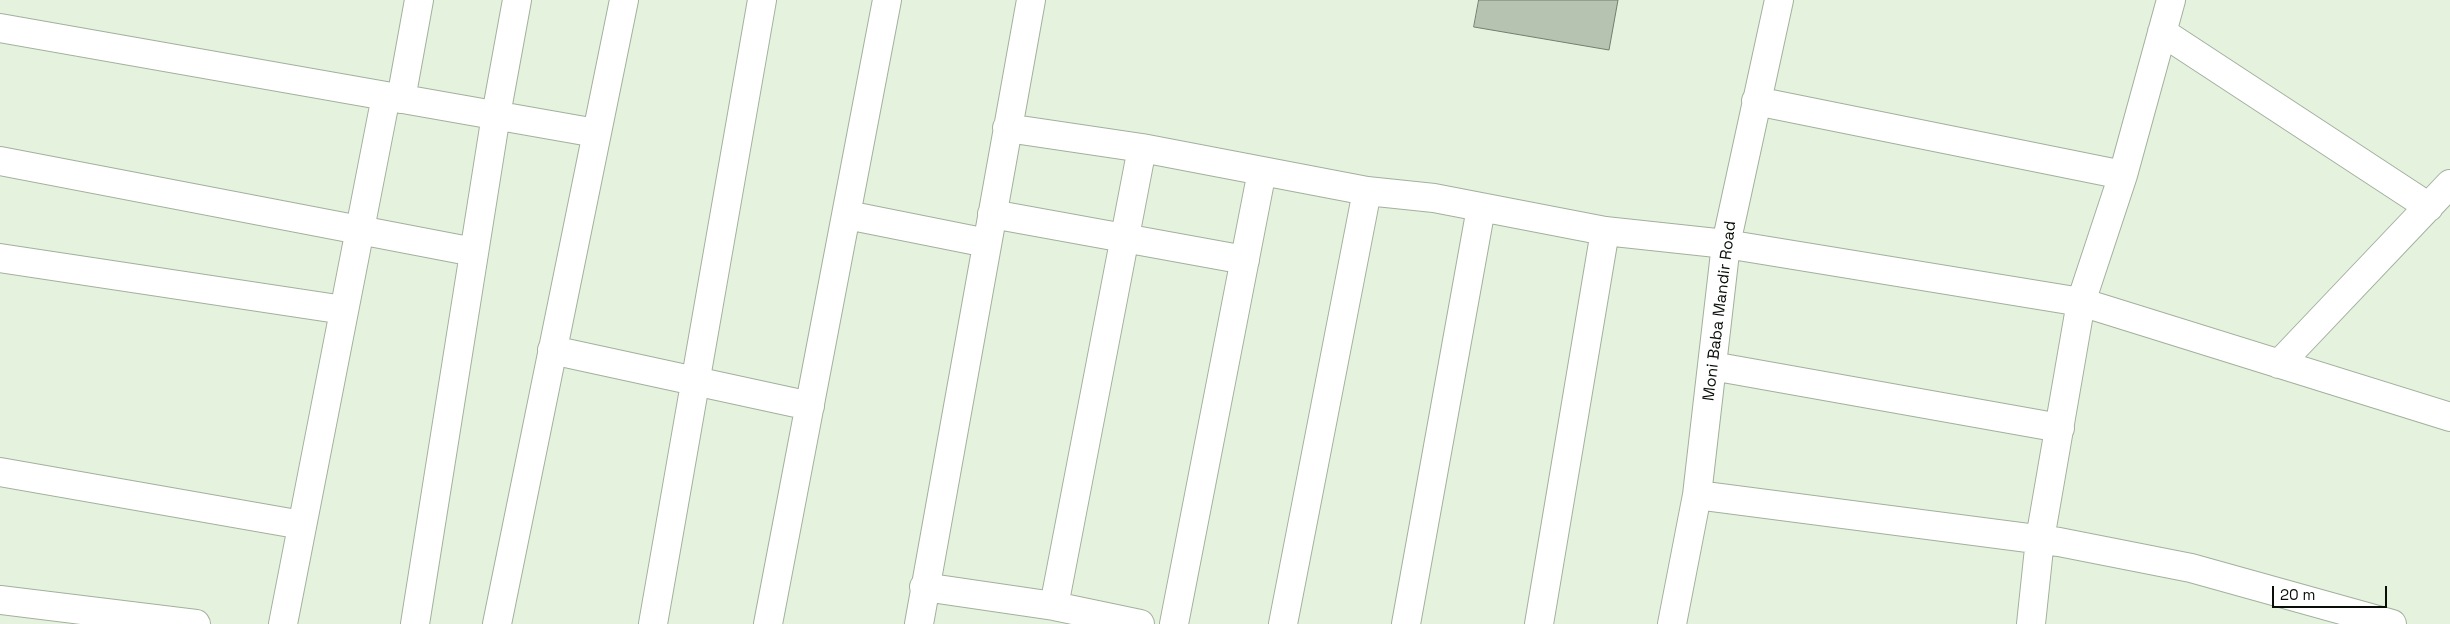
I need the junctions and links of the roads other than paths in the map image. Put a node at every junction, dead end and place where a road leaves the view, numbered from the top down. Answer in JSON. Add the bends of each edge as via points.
{"nodes":[{"id":1,"x":419,"y":0,"type":"edge"},
{"id":2,"x":517,"y":0,"type":"edge"},
{"id":3,"x":624,"y":0,"type":"edge"},
{"id":4,"x":762,"y":0,"type":"edge"},
{"id":5,"x":887,"y":0,"type":"edge"},
{"id":6,"x":1031,"y":0,"type":"edge"},
{"id":7,"x":1779,"y":0,"type":"edge"},
{"id":8,"x":2167,"y":1,"type":"edge"},
{"id":9,"x":0,"y":28,"type":"edge"},
{"id":10,"x":2162,"y":32,"type":"junction"},
{"id":11,"x":394,"y":97,"type":"junction"},
{"id":12,"x":1756,"y":102,"type":"junction"},
{"id":13,"x":496,"y":115,"type":"junction"},
{"id":14,"x":1008,"y":128,"type":"junction"},
{"id":15,"x":596,"y":133,"type":"junction"},
{"id":16,"x":1142,"y":148,"type":"junction"},
{"id":17,"x":0,"y":161,"type":"edge"},
{"id":18,"x":1262,"y":171,"type":"junction"},
{"id":19,"x":2123,"y":175,"type":"junction"},
{"id":20,"x":2450,"y":184,"type":"edge"},
{"id":21,"x":1367,"y":191,"type":"junction"},
{"id":22,"x":2429,"y":207,"type":"junction"},
{"id":23,"x":1481,"y":208,"type":"junction"},
{"id":24,"x":992,"y":214,"type":"junction"},
{"id":25,"x":847,"y":215,"type":"junction"},
{"id":26,"x":360,"y":229,"type":"junction"},
{"id":27,"x":1605,"y":231,"type":"junction"},
{"id":28,"x":1124,"y":237,"type":"junction"},
{"id":29,"x":986,"y":243,"type":"junction"},
{"id":30,"x":1726,"y":244,"type":"junction"},
{"id":31,"x":474,"y":252,"type":"junction"},
{"id":32,"x":0,"y":258,"type":"edge"},
{"id":33,"x":1245,"y":260,"type":"junction"},
{"id":34,"x":2081,"y":302,"type":"junction"},
{"id":35,"x":344,"y":310,"type":"junction"},
{"id":36,"x":552,"y":350,"type":"junction"},
{"id":37,"x":2279,"y":364,"type":"junction"},
{"id":38,"x":1712,"y":366,"type":"junction"},
{"id":39,"x":695,"y":381,"type":"junction"},
{"id":40,"x":810,"y":406,"type":"junction"},
{"id":41,"x":2450,"y":417,"type":"edge"},
{"id":42,"x":2060,"y":428,"type":"junction"},
{"id":43,"x":0,"y":472,"type":"edge"},
{"id":44,"x":1697,"y":495,"type":"junction"},
{"id":45,"x":302,"y":525,"type":"junction"},
{"id":46,"x":2040,"y":539,"type":"junction"},
{"id":47,"x":924,"y":587,"type":"junction"},
{"id":48,"x":0,"y":600,"type":"edge"},
{"id":49,"x":1054,"y":606,"type":"junction"},
{"id":50,"x":48,"y":614,"type":"edge"},
{"id":51,"x":196,"y":624,"type":"edge"},
{"id":52,"x":283,"y":624,"type":"edge"},
{"id":53,"x":415,"y":624,"type":"edge"},
{"id":54,"x":497,"y":624,"type":"edge"},
{"id":55,"x":652,"y":624,"type":"edge"},
{"id":56,"x":768,"y":624,"type":"edge"},
{"id":57,"x":919,"y":624,"type":"edge"},
{"id":58,"x":1140,"y":624,"type":"edge"},
{"id":59,"x":1174,"y":624,"type":"edge"},
{"id":60,"x":1283,"y":624,"type":"edge"},
{"id":61,"x":1406,"y":624,"type":"edge"},
{"id":62,"x":1539,"y":624,"type":"edge"},
{"id":63,"x":1672,"y":624,"type":"edge"},
{"id":64,"x":2030,"y":624,"type":"edge"},
{"id":65,"x":2392,"y":624,"type":"edge"}],
"edges":[{"from":1,"to":11,"type":"street"},
{"from":2,"to":13,"type":"street"},
{"from":3,"to":15,"type":"street"},
{"from":4,"to":39,"type":"street"},
{"from":5,"to":25,"type":"street"},
{"from":6,"to":14,"type":"street"},
{"from":7,"to":12,"type":"street","name":"Moni Baba Mandir Road"},
{"from":8,"to":10,"type":"street"},
{"from":9,"to":11,"type":"street"},
{"from":10,"to":19,"type":"street"},
{"from":10,"to":22,"type":"street"},
{"from":11,"to":13,"type":"street"},
{"from":11,"to":26,"type":"street"},
{"from":12,"to":19,"type":"street"},
{"from":12,"to":30,"type":"street","name":"Moni Baba Mandir Road"},
{"from":13,"to":15,"type":"street"},
{"from":13,"to":31,"type":"street"},
{"from":14,"to":16,"type":"street"},
{"from":14,"to":24,"type":"street"},
{"from":15,"to":36,"type":"street"},
{"from":16,"to":18,"type":"street"},
{"from":16,"to":28,"type":"street"},
{"from":17,"to":26,"type":"street"},
{"from":18,"to":21,"type":"street"},
{"from":18,"to":33,"type":"street"},
{"from":19,"to":34,"type":"street"},
{"from":20,"to":22,"type":"street"},
{"from":21,"to":23,"type":"street","via":[[1434,198]]},
{"from":21,"to":60,"type":"street"},
{"from":22,"to":37,"type":"street"},
{"from":23,"to":27,"type":"street"},
{"from":23,"to":61,"type":"street"},
{"from":24,"to":28,"type":"street"},
{"from":24,"to":29,"type":"street"},
{"from":25,"to":29,"type":"street"},
{"from":25,"to":40,"type":"street"},
{"from":26,"to":31,"type":"street"},
{"from":26,"to":35,"type":"street"},
{"from":27,"to":30,"type":"street"},
{"from":27,"to":62,"type":"street"},
{"from":28,"to":33,"type":"street"},
{"from":28,"to":49,"type":"street"},
{"from":29,"to":47,"type":"street"},
{"from":30,"to":34,"type":"street"},
{"from":30,"to":38,"type":"street","name":"Moni Baba Mandir Road"},
{"from":31,"to":53,"type":"street"},
{"from":32,"to":35,"type":"street"},
{"from":33,"to":59,"type":"street"},
{"from":34,"to":37,"type":"street"},
{"from":34,"to":42,"type":"street"},
{"from":35,"to":45,"type":"street"},
{"from":36,"to":39,"type":"street"},
{"from":36,"to":54,"type":"street"},
{"from":37,"to":41,"type":"street"},
{"from":38,"to":42,"type":"street"},
{"from":38,"to":44,"type":"street","name":"Moni Baba Mandir Road"},
{"from":39,"to":40,"type":"street"},
{"from":39,"to":55,"type":"street"},
{"from":40,"to":56,"type":"street"},
{"from":42,"to":46,"type":"street"},
{"from":43,"to":45,"type":"street"},
{"from":44,"to":46,"type":"street"},
{"from":44,"to":63,"type":"street","name":"Moni Baba Mandir Road"},
{"from":45,"to":52,"type":"street"},
{"from":46,"to":64,"type":"street"},
{"from":46,"to":65,"type":"street","via":[[2191,568]]},
{"from":47,"to":49,"type":"street"},
{"from":47,"to":57,"type":"street"},
{"from":48,"to":50,"type":"street"},
{"from":49,"to":58,"type":"street"},
{"from":50,"to":51,"type":"street"}]}
